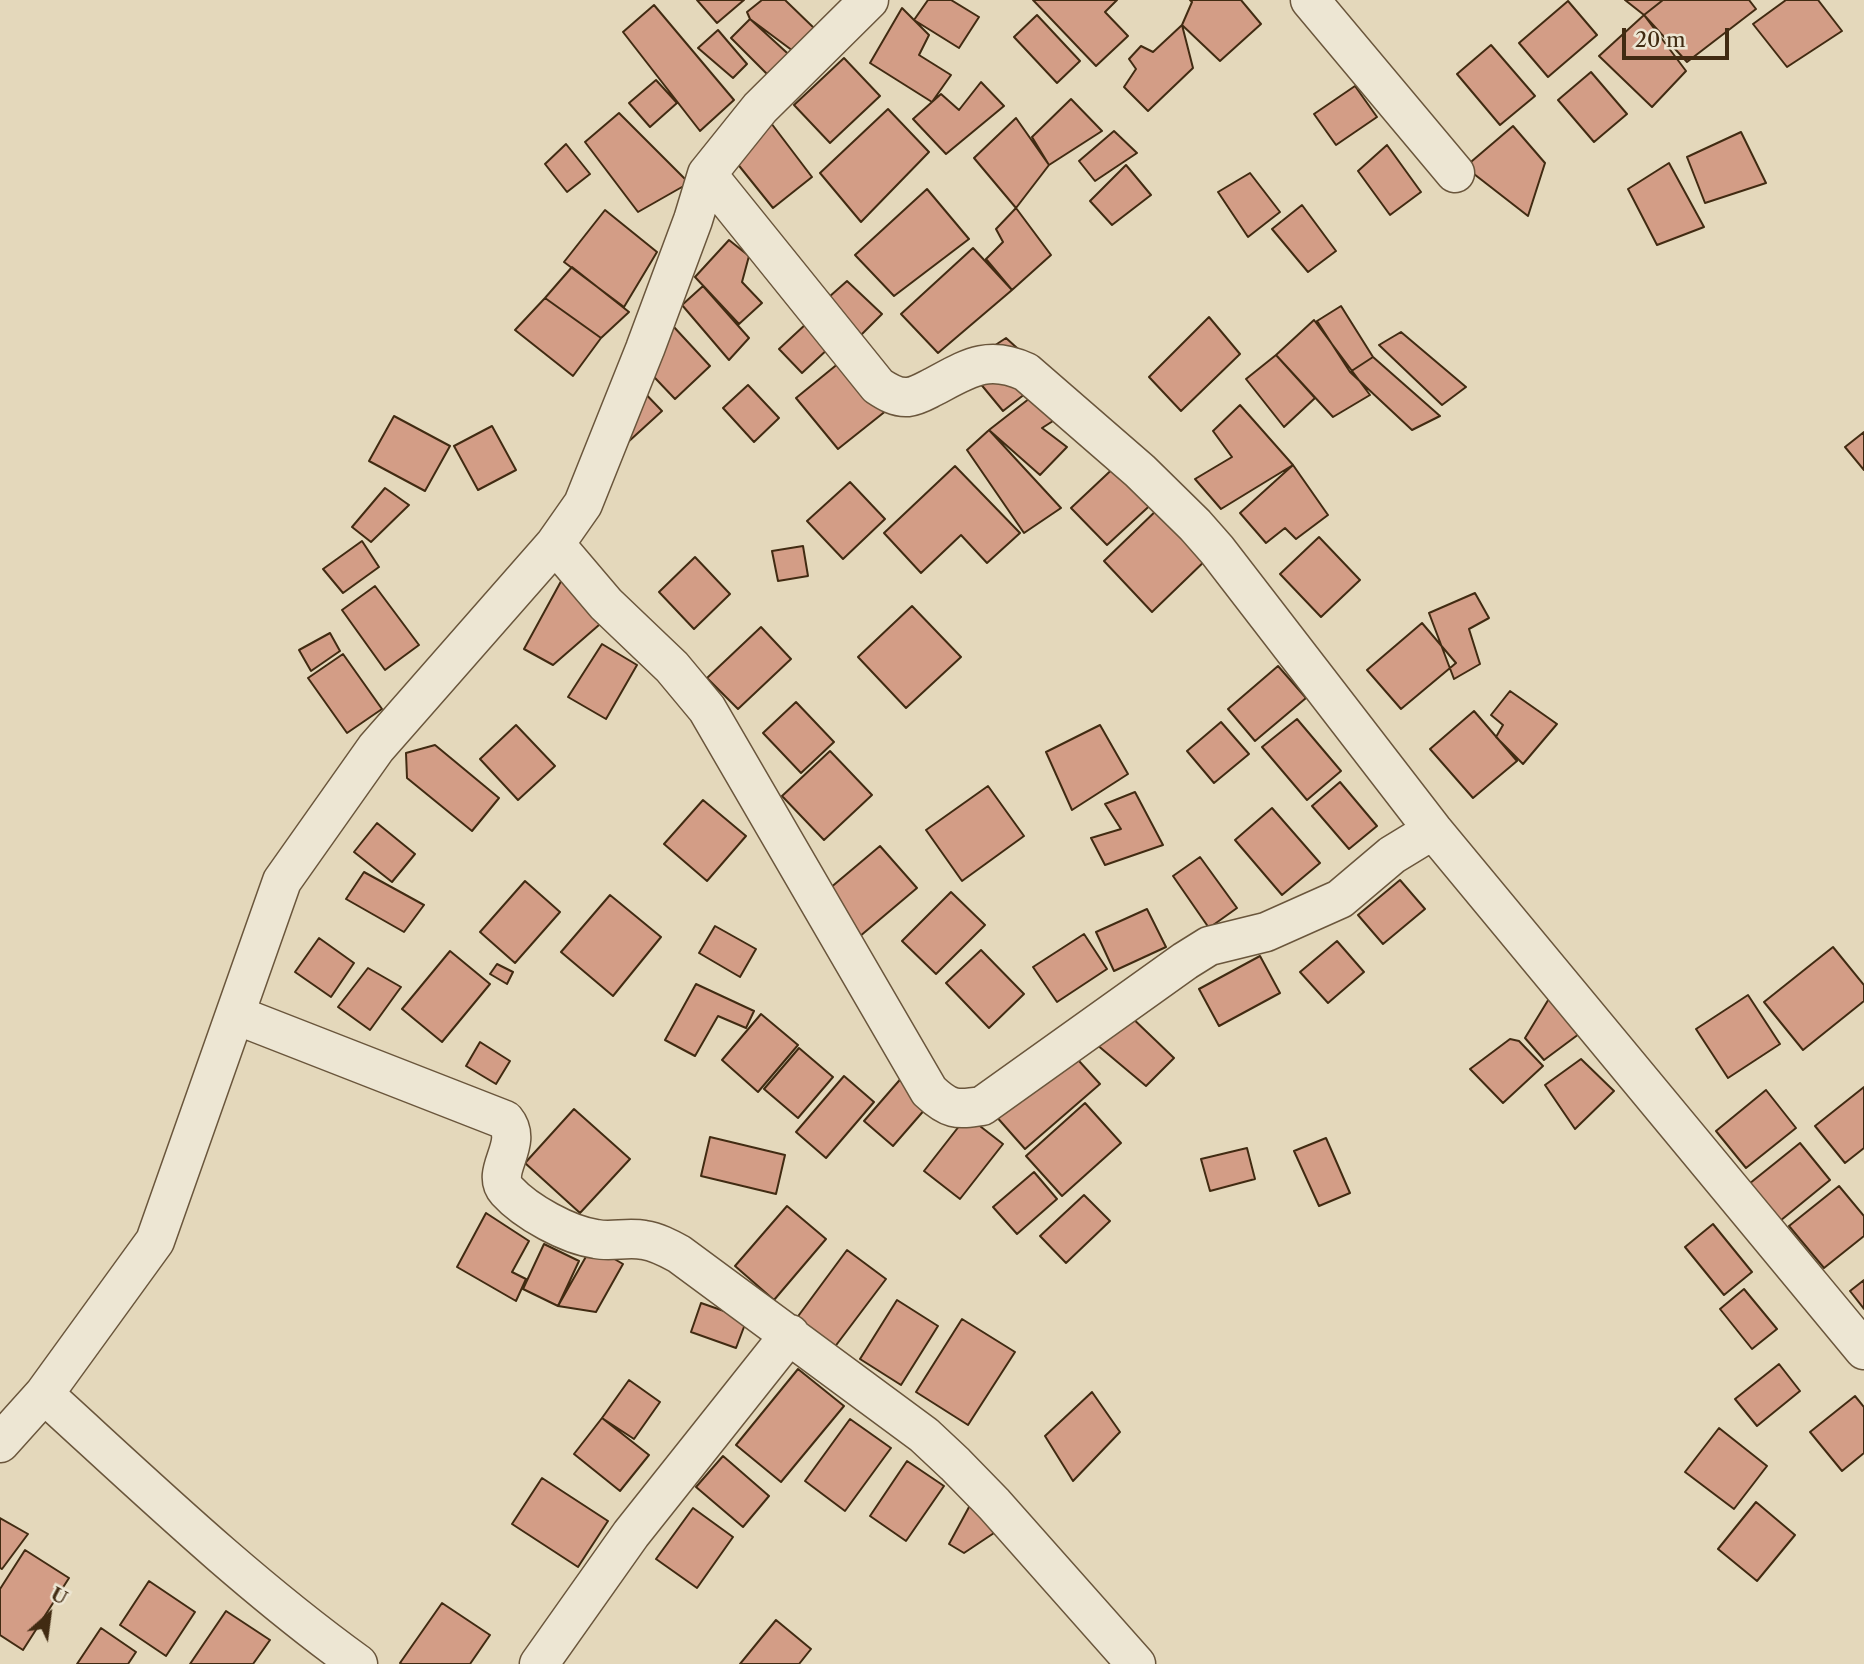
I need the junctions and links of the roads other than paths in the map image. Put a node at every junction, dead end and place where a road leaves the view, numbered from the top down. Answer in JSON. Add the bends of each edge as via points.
{"nodes":[{"id":1,"x":869,"y":0,"type":"edge"},
{"id":2,"x":1310,"y":0,"type":"edge"},
{"id":3,"x":1455,"y":173,"type":"dead end"},
{"id":4,"x":707,"y":174,"type":"junction"},
{"id":5,"x":555,"y":544,"type":"junction"},
{"id":6,"x":1433,"y":830,"type":"junction"},
{"id":7,"x":236,"y":1015,"type":"junction"},
{"id":8,"x":790,"y":1334,"type":"junction"},
{"id":9,"x":1864,"y":1350,"type":"edge"},
{"id":10,"x":44,"y":1394,"type":"junction"},
{"id":11,"x":0,"y":1443,"type":"edge"},
{"id":12,"x":358,"y":1664,"type":"edge"},
{"id":13,"x":539,"y":1664,"type":"edge"},
{"id":14,"x":1136,"y":1664,"type":"edge"}],
"edges":[{"from":1,"to":4,"type":"street","via":[[760,108]]},
{"from":2,"to":3,"type":"street"},
{"from":4,"to":5,"type":"street","via":[[645,349],[583,504]]},
{"from":4,"to":6,"type":"street","via":[[878,386],[906,398],[985,363],[1015,367],[1140,471],[1195,524],[1240,578]]},
{"from":5,"to":6,"type":"street","via":[[707,709],[929,1091],[959,1110],[982,1107],[1209,946],[1266,932],[1340,899],[1392,855]]},
{"from":5,"to":7,"type":"street","via":[[376,748],[282,881]]},
{"from":6,"to":9,"type":"street"},
{"from":7,"to":8,"type":"street","via":[[499,1116],[513,1135],[502,1172],[507,1191],[556,1226],[596,1239],[662,1245]]},
{"from":7,"to":10,"type":"street","via":[[155,1241]]},
{"from":8,"to":13,"type":"street","via":[[631,1534]]},
{"from":8,"to":14,"type":"street","via":[[956,1464]]},
{"from":10,"to":11,"type":"street"},
{"from":10,"to":12,"type":"street","via":[[218,1553]]}]}
